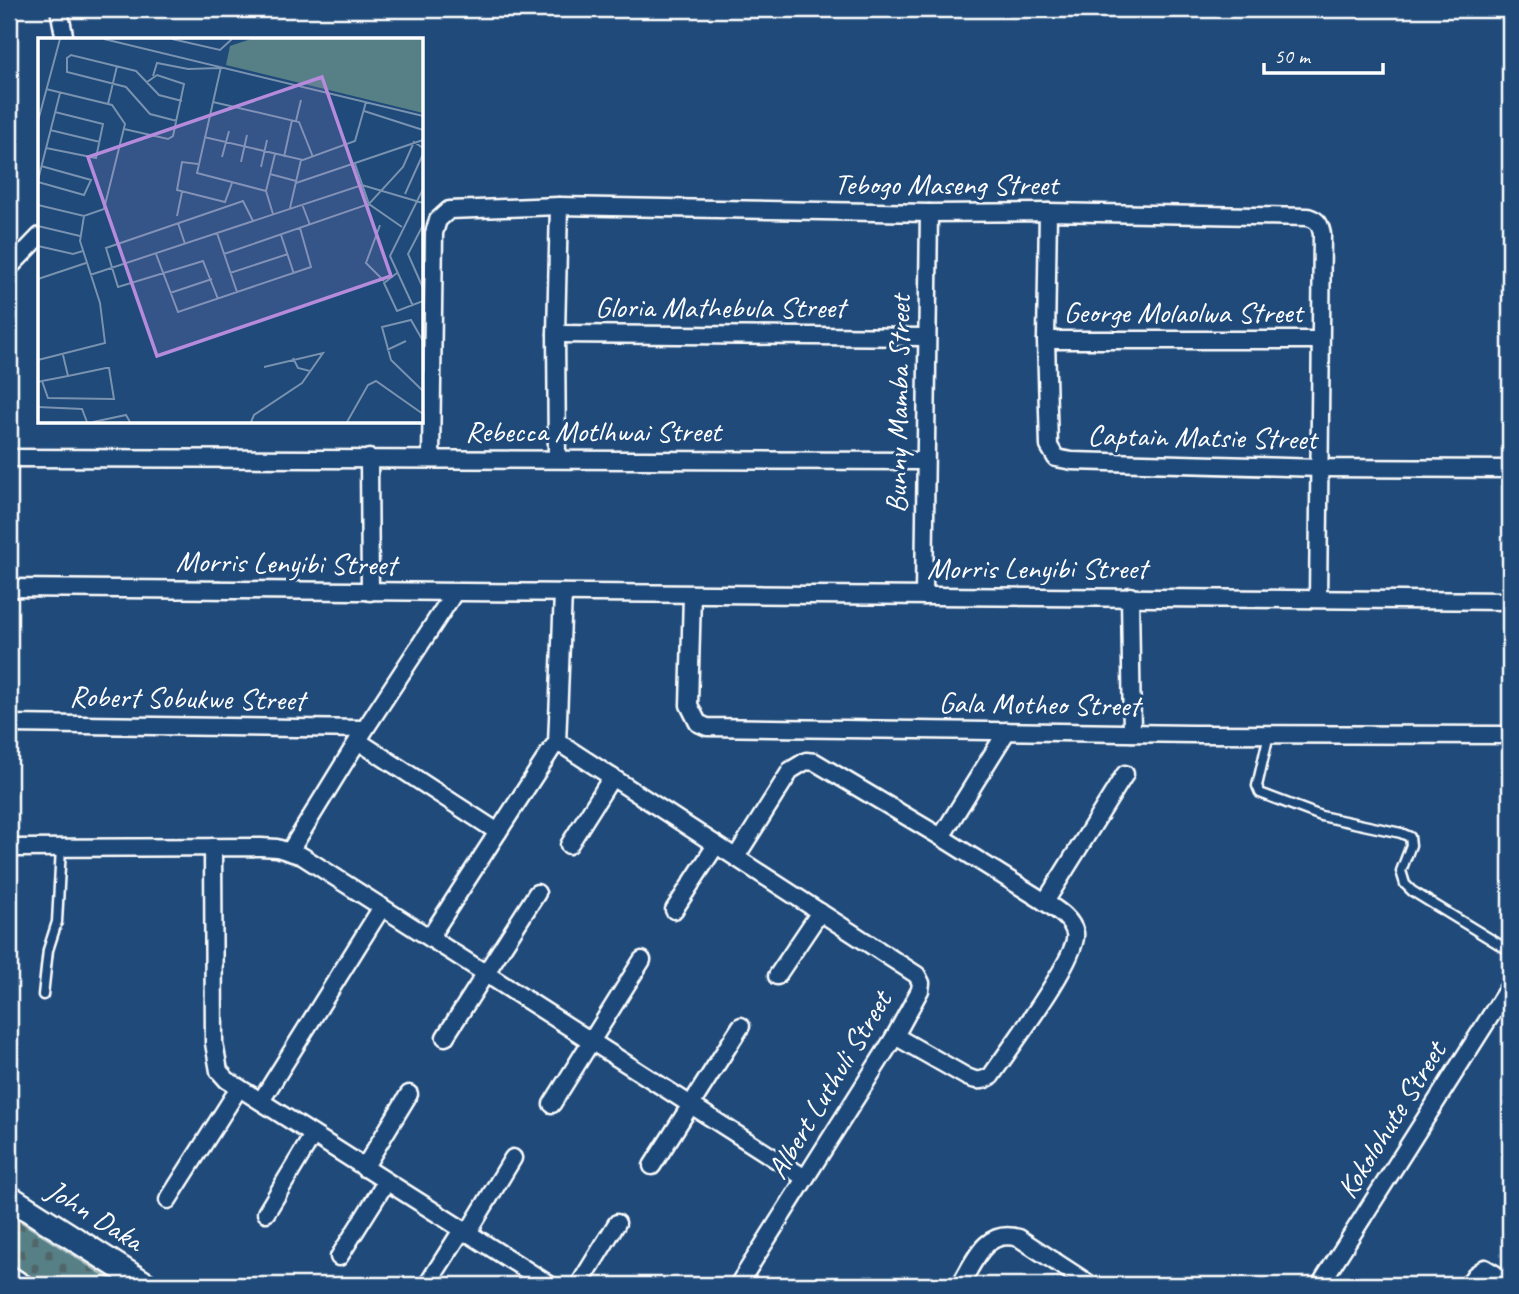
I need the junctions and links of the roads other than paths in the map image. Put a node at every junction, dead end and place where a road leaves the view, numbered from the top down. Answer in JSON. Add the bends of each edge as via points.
{"nodes":[{"id":1,"x":59,"y":9,"type":"edge"},
{"id":2,"x":65,"y":38,"type":"edge"},
{"id":3,"x":559,"y":206,"type":"junction"},
{"id":4,"x":1048,"y":212,"type":"junction"},
{"id":5,"x":929,"y":213,"type":"junction"},
{"id":6,"x":38,"y":238,"type":"edge"},
{"id":7,"x":9,"y":268,"type":"edge"},
{"id":8,"x":556,"y":334,"type":"junction"},
{"id":9,"x":926,"y":337,"type":"junction"},
{"id":10,"x":1046,"y":340,"type":"junction"},
{"id":11,"x":1320,"y":340,"type":"junction"},
{"id":12,"x":9,"y":457,"type":"edge"},
{"id":13,"x":369,"y":458,"type":"junction"},
{"id":14,"x":431,"y":458,"type":"junction"},
{"id":15,"x":557,"y":458,"type":"junction"},
{"id":16,"x":925,"y":461,"type":"junction"},
{"id":17,"x":1320,"y":468,"type":"junction"},
{"id":18,"x":1510,"y":469,"type":"edge"},
{"id":19,"x":9,"y":588,"type":"edge"},
{"id":20,"x":370,"y":592,"type":"junction"},
{"id":21,"x":454,"y":593,"type":"junction"},
{"id":22,"x":563,"y":593,"type":"junction"},
{"id":23,"x":692,"y":595,"type":"junction"},
{"id":24,"x":924,"y":596,"type":"junction"},
{"id":25,"x":1130,"y":596,"type":"junction"},
{"id":26,"x":1318,"y":598,"type":"junction"},
{"id":27,"x":1510,"y":601,"type":"edge"},
{"id":28,"x":9,"y":724,"type":"edge"},
{"id":29,"x":1007,"y":731,"type":"junction"},
{"id":30,"x":1132,"y":733,"type":"junction"},
{"id":31,"x":1269,"y":734,"type":"junction"},
{"id":32,"x":361,"y":735,"type":"junction"},
{"id":33,"x":1510,"y":735,"type":"edge"},
{"id":34,"x":557,"y":744,"type":"junction"},
{"id":35,"x":1125,"y":775,"type":"dead end"},
{"id":36,"x":612,"y":777,"type":"junction"},
{"id":37,"x":498,"y":832,"type":"junction"},
{"id":38,"x":941,"y":837,"type":"junction"},
{"id":39,"x":569,"y":845,"type":"dead end"},
{"id":40,"x":716,"y":845,"type":"junction"},
{"id":41,"x":213,"y":847,"type":"junction"},
{"id":42,"x":9,"y":848,"type":"edge"},
{"id":43,"x":61,"y":848,"type":"junction"},
{"id":44,"x":290,"y":852,"type":"junction"},
{"id":45,"x":736,"y":857,"type":"junction"},
{"id":46,"x":537,"y":893,"type":"dead end"},
{"id":47,"x":1045,"y":902,"type":"junction"},
{"id":48,"x":382,"y":906,"type":"junction"},
{"id":49,"x":674,"y":910,"type":"dead end"},
{"id":50,"x":820,"y":912,"type":"junction"},
{"id":51,"x":430,"y":937,"type":"junction"},
{"id":52,"x":1510,"y":951,"type":"edge"},
{"id":53,"x":642,"y":960,"type":"dead end"},
{"id":54,"x":487,"y":974,"type":"junction"},
{"id":55,"x":777,"y":976,"type":"dead end"},
{"id":56,"x":1510,"y":985,"type":"edge"},
{"id":57,"x":43,"y":995,"type":"dead end"},
{"id":58,"x":741,"y":1026,"type":"dead end"},
{"id":59,"x":895,"y":1036,"type":"junction"},
{"id":60,"x":445,"y":1037,"type":"dead end"},
{"id":61,"x":591,"y":1041,"type":"junction"},
{"id":62,"x":239,"y":1088,"type":"junction"},
{"id":63,"x":409,"y":1094,"type":"dead end"},
{"id":64,"x":261,"y":1101,"type":"junction"},
{"id":65,"x":552,"y":1104,"type":"dead end"},
{"id":66,"x":691,"y":1105,"type":"junction"},
{"id":67,"x":313,"y":1135,"type":"junction"},
{"id":68,"x":513,"y":1157,"type":"dead end"},
{"id":69,"x":652,"y":1166,"type":"dead end"},
{"id":70,"x":365,"y":1168,"type":"junction"},
{"id":71,"x":805,"y":1178,"type":"junction"},
{"id":72,"x":387,"y":1182,"type":"junction"},
{"id":73,"x":9,"y":1197,"type":"edge"},
{"id":74,"x":168,"y":1200,"type":"dead end"},
{"id":75,"x":266,"y":1213,"type":"dead end"},
{"id":76,"x":617,"y":1223,"type":"dead end"},
{"id":77,"x":465,"y":1232,"type":"junction"},
{"id":78,"x":338,"y":1257,"type":"dead end"},
{"id":79,"x":9,"y":1269,"type":"edge"},
{"id":80,"x":522,"y":1278,"type":"edge"},
{"id":81,"x":1510,"y":1283,"type":"edge"},
{"id":82,"x":33,"y":1285,"type":"edge"},
{"id":83,"x":147,"y":1285,"type":"edge"},
{"id":84,"x":427,"y":1285,"type":"edge"},
{"id":85,"x":550,"y":1285,"type":"edge"},
{"id":86,"x":579,"y":1285,"type":"edge"},
{"id":87,"x":738,"y":1285,"type":"edge"},
{"id":88,"x":960,"y":1285,"type":"edge"},
{"id":89,"x":1091,"y":1285,"type":"edge"},
{"id":90,"x":1320,"y":1285,"type":"edge"},
{"id":91,"x":1468,"y":1285,"type":"edge"}],
"edges":[{"from":1,"to":2,"type":"street"},
{"from":3,"to":5,"type":"street","name":"Tebogo Maseng Street"},
{"from":3,"to":8,"type":"street"},
{"from":3,"to":14,"type":"street","name":"Tebogo Maseng Street","via":[[449,209],[438,220],[434,233]]},
{"from":4,"to":5,"type":"street","name":"Tebogo Maseng Street"},
{"from":4,"to":10,"type":"street","name":"Captain Matsie Street"},
{"from":4,"to":11,"type":"street","name":"Tebogo Maseng Street","via":[[1299,215],[1316,220],[1322,233]]},
{"from":5,"to":9,"type":"street","name":"Bunny Mamba Street"},
{"from":6,"to":7,"type":"street"},
{"from":8,"to":9,"type":"street","name":"Gloria Mathebula Street"},
{"from":8,"to":15,"type":"street"},
{"from":9,"to":16,"type":"street","name":"Bunny Mamba Street"},
{"from":10,"to":11,"type":"street","name":"George Molaolwa Street"},
{"from":10,"to":17,"type":"street","name":"Captain Matsie Street","via":[[1049,446],[1056,458]]},
{"from":11,"to":17,"type":"street","name":"Tebogo Maseng Street"},
{"from":12,"to":13,"type":"street","name":"Rebecca Motlhwai Street"},
{"from":13,"to":14,"type":"street","name":"Rebecca Motlhwai Street"},
{"from":13,"to":20,"type":"street"},
{"from":14,"to":15,"type":"street","name":"Rebecca Motlhwai Street"},
{"from":15,"to":16,"type":"street","name":"Rebecca Motlhwai Street"},
{"from":16,"to":24,"type":"street","name":"Bunny Mamba Street"},
{"from":17,"to":18,"type":"street","name":"Captain Matsie Street"},
{"from":17,"to":26,"type":"street","name":"Tebogo Maseng Street"},
{"from":19,"to":20,"type":"street","name":"Morris Lenyibi Street"},
{"from":20,"to":21,"type":"street","name":"Morris Lenyibi Street"},
{"from":21,"to":22,"type":"street","name":"Morris Lenyibi Street"},
{"from":21,"to":32,"type":"street"},
{"from":22,"to":23,"type":"street","name":"Morris Lenyibi Street"},
{"from":22,"to":34,"type":"street"},
{"from":23,"to":24,"type":"street","name":"Morris Lenyibi Street"},
{"from":23,"to":29,"type":"street","name":"Gala Motheo Street","via":[[689,705],[698,723],[708,727]]},
{"from":24,"to":25,"type":"street","name":"Morris Lenyibi Street"},
{"from":25,"to":26,"type":"street","name":"Morris Lenyibi Street"},
{"from":25,"to":30,"type":"street"},
{"from":26,"to":27,"type":"street","name":"Morris Lenyibi Street"},
{"from":28,"to":32,"type":"street","name":"Robert Sobukwe Street"},
{"from":29,"to":30,"type":"street","name":"Gala Motheo Street"},
{"from":29,"to":38,"type":"street"},
{"from":30,"to":31,"type":"street","name":"Gala Motheo Street"},
{"from":31,"to":33,"type":"street","name":"Gala Motheo Street"},
{"from":31,"to":52,"type":"lane","via":[[1259,793],[1321,816],[1409,837],[1411,845],[1401,871],[1405,884]]},
{"from":32,"to":37,"type":"street"},
{"from":32,"to":44,"type":"street"},
{"from":34,"to":36,"type":"street","name":"Albert Luthuli Street"},
{"from":34,"to":37,"type":"street"},
{"from":35,"to":47,"type":"street"},
{"from":36,"to":39,"type":"street"},
{"from":36,"to":40,"type":"street","name":"Albert Luthuli Street"},
{"from":37,"to":51,"type":"street"},
{"from":38,"to":45,"type":"street","via":[[825,766],[806,761],[791,770]]},
{"from":38,"to":47,"type":"street"},
{"from":40,"to":45,"type":"street","name":"Albert Luthuli Street"},
{"from":40,"to":49,"type":"street"},
{"from":41,"to":43,"type":"street"},
{"from":41,"to":44,"type":"street","via":[[261,846]]},
{"from":41,"to":62,"type":"street","via":[[215,1055],[219,1070]]},
{"from":42,"to":43,"type":"street"},
{"from":43,"to":57,"type":"lane","via":[[57,922],[48,950]]},
{"from":44,"to":48,"type":"street"},
{"from":45,"to":50,"type":"street","name":"Albert Luthuli Street"},
{"from":46,"to":54,"type":"street"},
{"from":47,"to":59,"type":"street","via":[[1072,926],[1074,946],[991,1076],[979,1081],[967,1077]]},
{"from":48,"to":51,"type":"street"},
{"from":48,"to":64,"type":"street"},
{"from":50,"to":55,"type":"street"},
{"from":50,"to":59,"type":"street","name":"Albert Luthuli Street","via":[[917,975],[920,990]]},
{"from":51,"to":54,"type":"street"},
{"from":53,"to":61,"type":"street"},
{"from":54,"to":60,"type":"street"},
{"from":54,"to":61,"type":"street"},
{"from":56,"to":90,"type":"street","name":"Kokolohute Street"},
{"from":58,"to":66,"type":"street"},
{"from":59,"to":71,"type":"street","name":"Albert Luthuli Street"},
{"from":61,"to":65,"type":"street"},
{"from":61,"to":66,"type":"street"},
{"from":62,"to":64,"type":"street"},
{"from":62,"to":74,"type":"street"},
{"from":63,"to":70,"type":"street"},
{"from":64,"to":67,"type":"street"},
{"from":66,"to":69,"type":"street"},
{"from":66,"to":71,"type":"street"},
{"from":67,"to":70,"type":"street"},
{"from":67,"to":75,"type":"street"},
{"from":68,"to":77,"type":"street"},
{"from":70,"to":72,"type":"street"},
{"from":71,"to":87,"type":"street","name":"Albert Luthuli Street"},
{"from":72,"to":77,"type":"street"},
{"from":72,"to":78,"type":"street"},
{"from":73,"to":83,"type":"street","name":"John Daka"},
{"from":76,"to":86,"type":"street"},
{"from":77,"to":80,"type":"street"},
{"from":77,"to":84,"type":"street"},
{"from":79,"to":82,"type":"lane"},
{"from":80,"to":85,"type":"street"},
{"from":81,"to":91,"type":"street","via":[[1485,1268]]},
{"from":88,"to":89,"type":"street","via":[[985,1246],[998,1236],[1009,1235]]}]}
